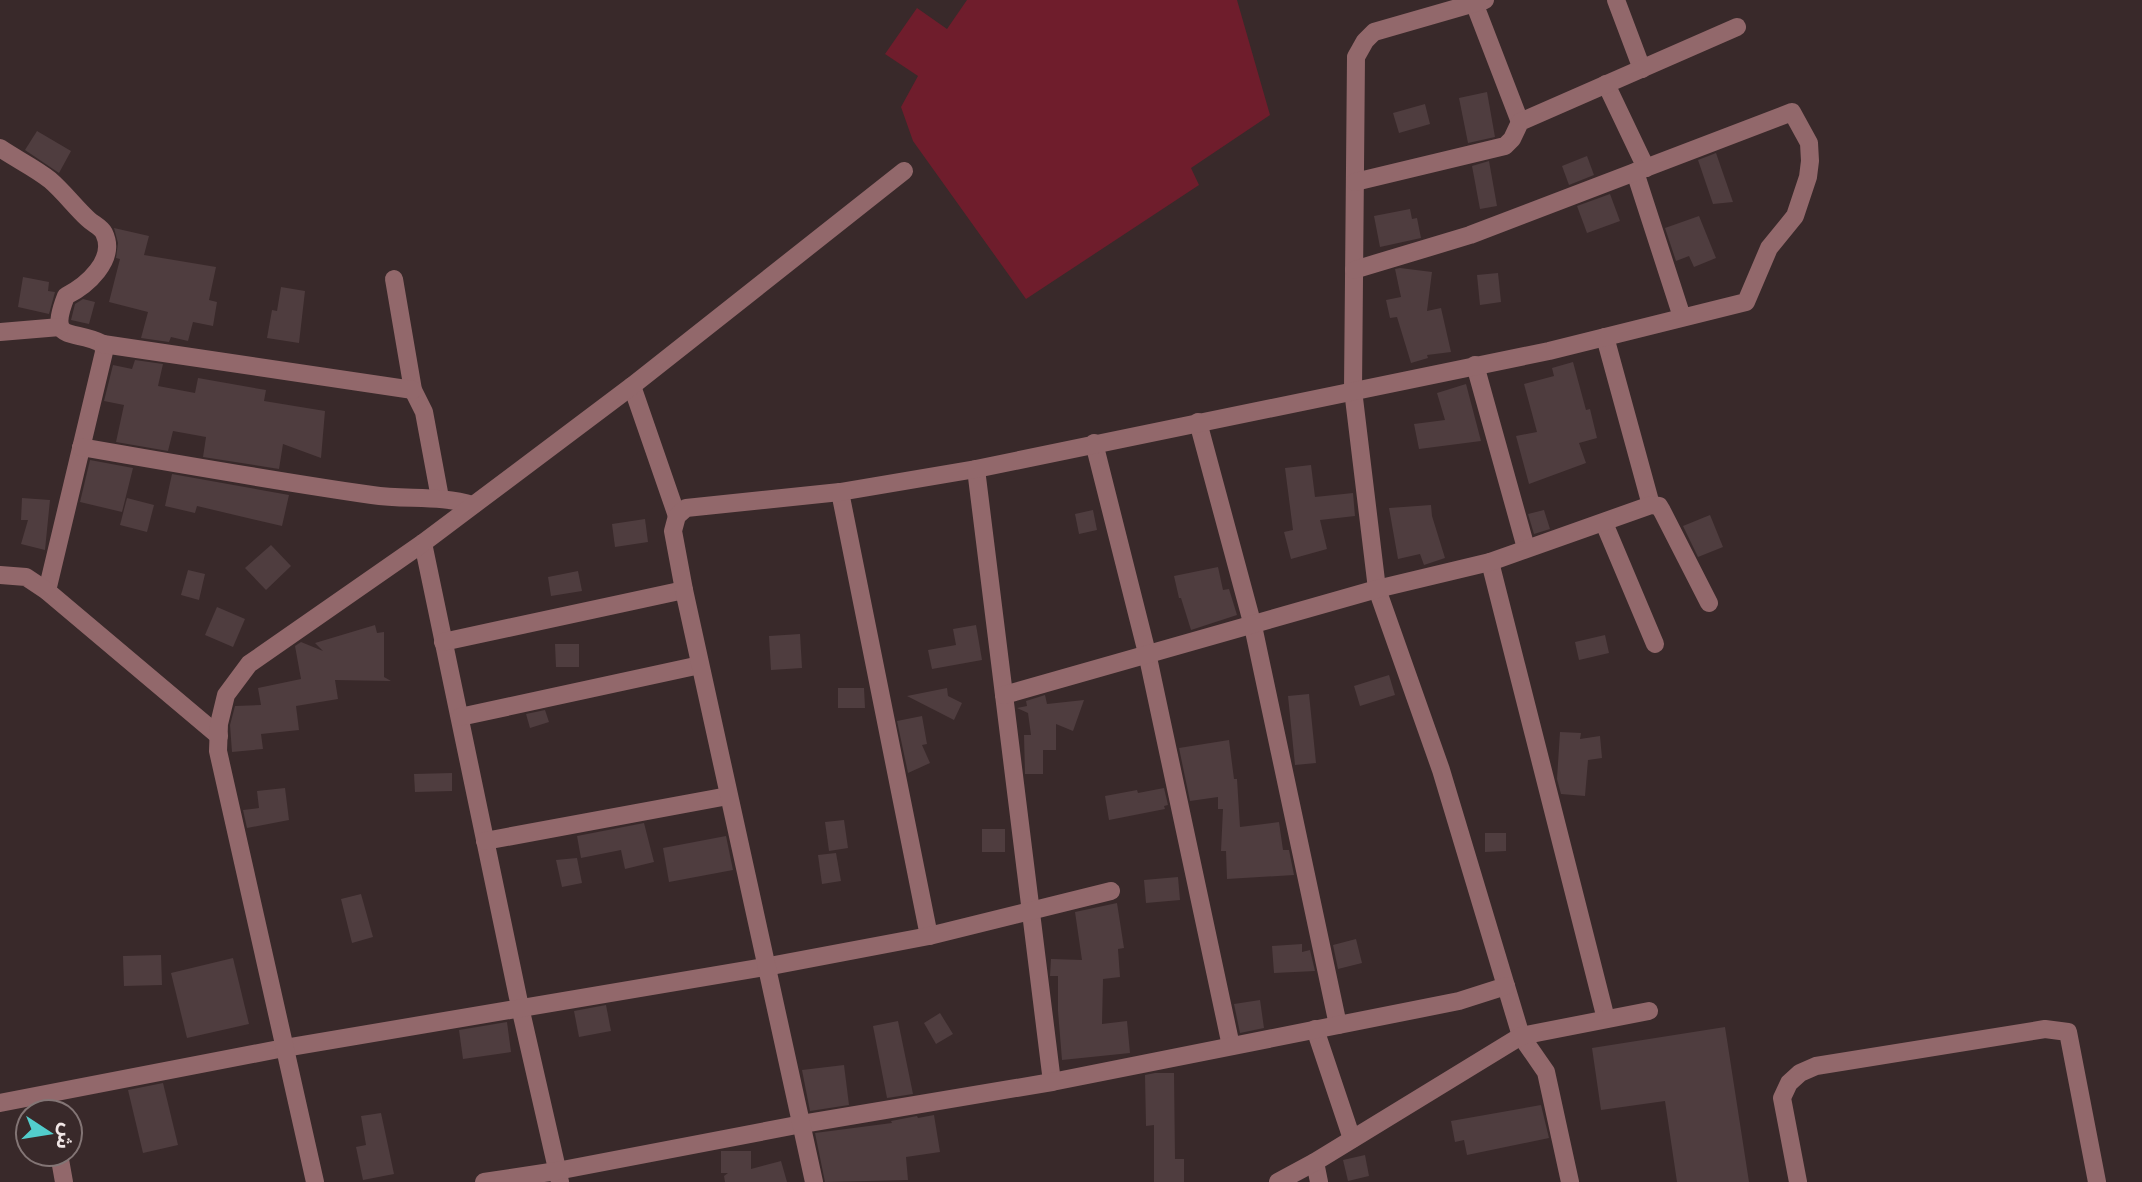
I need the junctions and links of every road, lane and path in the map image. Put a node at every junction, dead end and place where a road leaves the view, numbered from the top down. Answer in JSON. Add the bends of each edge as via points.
{"nodes":[{"id":1,"x":1616,"y":0,"type":"edge"},
{"id":2,"x":1477,"y":1,"type":"edge"},
{"id":3,"x":1737,"y":27,"type":"dead end"},
{"id":4,"x":1642,"y":69,"type":"junction"},
{"id":5,"x":1606,"y":85,"type":"junction"},
{"id":6,"x":1520,"y":122,"type":"junction"},
{"id":7,"x":0,"y":148,"type":"edge"},
{"id":8,"x":1640,"y":170,"type":"junction"},
{"id":9,"x":904,"y":171,"type":"dead end"},
{"id":10,"x":1355,"y":182,"type":"junction"},
{"id":11,"x":1354,"y":270,"type":"junction"},
{"id":12,"x":394,"y":279,"type":"dead end"},
{"id":13,"x":1682,"y":317,"type":"junction"},
{"id":14,"x":60,"y":327,"type":"junction"},
{"id":15,"x":0,"y":332,"type":"edge"},
{"id":16,"x":1605,"y":337,"type":"junction"},
{"id":17,"x":103,"y":344,"type":"junction"},
{"id":18,"x":1475,"y":365,"type":"junction"},
{"id":19,"x":632,"y":386,"type":"junction"},
{"id":20,"x":413,"y":390,"type":"junction"},
{"id":21,"x":1353,"y":390,"type":"junction"},
{"id":22,"x":1198,"y":422,"type":"junction"},
{"id":23,"x":1094,"y":443,"type":"junction"},
{"id":24,"x":81,"y":447,"type":"junction"},
{"id":25,"x":976,"y":469,"type":"junction"},
{"id":26,"x":840,"y":492,"type":"junction"},
{"id":27,"x":440,"y":498,"type":"junction"},
{"id":28,"x":473,"y":505,"type":"junction"},
{"id":29,"x":1651,"y":505,"type":"junction"},
{"id":30,"x":677,"y":516,"type":"junction"},
{"id":31,"x":1604,"y":523,"type":"junction"},
{"id":32,"x":423,"y":543,"type":"junction"},
{"id":33,"x":1527,"y":548,"type":"junction"},
{"id":34,"x":1490,"y":562,"type":"junction"},
{"id":35,"x":0,"y":575,"type":"edge"},
{"id":36,"x":1377,"y":589,"type":"junction"},
{"id":37,"x":684,"y":590,"type":"junction"},
{"id":38,"x":47,"y":591,"type":"junction"},
{"id":39,"x":1709,"y":603,"type":"dead end"},
{"id":40,"x":1253,"y":626,"type":"junction"},
{"id":41,"x":443,"y":642,"type":"junction"},
{"id":42,"x":1655,"y":644,"type":"dead end"},
{"id":43,"x":1147,"y":653,"type":"junction"},
{"id":44,"x":700,"y":665,"type":"junction"},
{"id":45,"x":1004,"y":695,"type":"junction"},
{"id":46,"x":460,"y":717,"type":"junction"},
{"id":47,"x":219,"y":736,"type":"junction"},
{"id":48,"x":728,"y":796,"type":"junction"},
{"id":49,"x":485,"y":841,"type":"junction"},
{"id":50,"x":1111,"y":891,"type":"dead end"},
{"id":51,"x":1031,"y":911,"type":"junction"},
{"id":52,"x":929,"y":936,"type":"junction"},
{"id":53,"x":765,"y":967,"type":"junction"},
{"id":54,"x":1506,"y":986,"type":"junction"},
{"id":55,"x":520,"y":1007,"type":"junction"},
{"id":56,"x":1649,"y":1011,"type":"dead end"},
{"id":57,"x":1606,"y":1019,"type":"junction"},
{"id":58,"x":1338,"y":1025,"type":"junction"},
{"id":59,"x":1315,"y":1029,"type":"junction"},
{"id":60,"x":1521,"y":1036,"type":"junction"},
{"id":61,"x":1231,"y":1046,"type":"junction"},
{"id":62,"x":284,"y":1048,"type":"junction"},
{"id":63,"x":1052,"y":1082,"type":"junction"},
{"id":64,"x":75,"y":1098,"type":"edge"},
{"id":65,"x":802,"y":1124,"type":"junction"},
{"id":66,"x":1352,"y":1139,"type":"junction"},
{"id":67,"x":1315,"y":1162,"type":"junction"},
{"id":68,"x":559,"y":1177,"type":"edge"},
{"id":69,"x":315,"y":1182,"type":"edge"},
{"id":70,"x":484,"y":1182,"type":"edge"},
{"id":71,"x":814,"y":1182,"type":"edge"},
{"id":72,"x":1278,"y":1182,"type":"edge"},
{"id":73,"x":1319,"y":1182,"type":"edge"},
{"id":74,"x":1570,"y":1182,"type":"edge"},
{"id":75,"x":1798,"y":1182,"type":"edge"},
{"id":76,"x":2097,"y":1182,"type":"edge"}],
"edges":[{"from":1,"to":4,"type":"street"},
{"from":2,"to":6,"type":"street"},
{"from":2,"to":10,"type":"street","via":[[1374,32],[1364,41],[1356,57]]},
{"from":3,"to":4,"type":"street"},
{"from":4,"to":5,"type":"street"},
{"from":5,"to":6,"type":"street"},
{"from":5,"to":8,"type":"street"},
{"from":6,"to":10,"type":"street","via":[[1505,146]]},
{"from":7,"to":14,"type":"street","via":[[50,180],[105,235],[107,247],[97,273],[66,296]]},
{"from":8,"to":11,"type":"street","via":[[1470,235]]},
{"from":8,"to":13,"type":"street"},
{"from":8,"to":13,"type":"street","via":[[1792,113],[1809,143],[1808,177],[1794,216],[1769,248],[1746,302]]},
{"from":9,"to":19,"type":"street"},
{"from":10,"to":11,"type":"street"},
{"from":11,"to":21,"type":"street"},
{"from":12,"to":20,"type":"street"},
{"from":13,"to":16,"type":"street"},
{"from":14,"to":15,"type":"street"},
{"from":14,"to":17,"type":"street","via":[[66,334]]},
{"from":16,"to":18,"type":"street"},
{"from":16,"to":29,"type":"street"},
{"from":17,"to":20,"type":"street"},
{"from":17,"to":24,"type":"street"},
{"from":18,"to":21,"type":"street"},
{"from":18,"to":33,"type":"street"},
{"from":19,"to":28,"type":"street"},
{"from":19,"to":30,"type":"street"},
{"from":20,"to":27,"type":"street","via":[[424,412]]},
{"from":21,"to":22,"type":"street"},
{"from":21,"to":36,"type":"street"},
{"from":22,"to":23,"type":"street"},
{"from":22,"to":40,"type":"street"},
{"from":23,"to":25,"type":"street"},
{"from":23,"to":43,"type":"street"},
{"from":24,"to":27,"type":"street","via":[[389,498]]},
{"from":24,"to":38,"type":"street"},
{"from":25,"to":26,"type":"street"},
{"from":25,"to":45,"type":"street"},
{"from":26,"to":30,"type":"street","via":[[686,508]]},
{"from":26,"to":52,"type":"street"},
{"from":27,"to":28,"type":"street"},
{"from":28,"to":32,"type":"street"},
{"from":29,"to":31,"type":"street"},
{"from":29,"to":39,"type":"street","via":[[1662,510]]},
{"from":30,"to":37,"type":"street","via":[[673,531]]},
{"from":31,"to":33,"type":"street"},
{"from":31,"to":42,"type":"street"},
{"from":32,"to":41,"type":"street"},
{"from":32,"to":47,"type":"street","via":[[249,664],[226,695]]},
{"from":33,"to":34,"type":"street"},
{"from":34,"to":36,"type":"street"},
{"from":34,"to":57,"type":"street"},
{"from":35,"to":38,"type":"street","via":[[26,578]]},
{"from":36,"to":40,"type":"street"},
{"from":36,"to":54,"type":"street","via":[[1441,770]]},
{"from":37,"to":41,"type":"street"},
{"from":37,"to":44,"type":"street"},
{"from":38,"to":47,"type":"street"},
{"from":40,"to":43,"type":"street"},
{"from":40,"to":58,"type":"street"},
{"from":41,"to":46,"type":"street"},
{"from":43,"to":45,"type":"street"},
{"from":43,"to":61,"type":"street"},
{"from":44,"to":46,"type":"street"},
{"from":44,"to":48,"type":"street"},
{"from":45,"to":51,"type":"street"},
{"from":46,"to":49,"type":"street"},
{"from":47,"to":62,"type":"street","via":[[218,751]]},
{"from":48,"to":49,"type":"street"},
{"from":48,"to":53,"type":"street"},
{"from":49,"to":55,"type":"street"},
{"from":50,"to":51,"type":"street"},
{"from":51,"to":52,"type":"street"},
{"from":51,"to":63,"type":"street"},
{"from":52,"to":53,"type":"street"},
{"from":53,"to":55,"type":"street"},
{"from":53,"to":65,"type":"street"},
{"from":54,"to":58,"type":"street","via":[[1459,1001]]},
{"from":54,"to":60,"type":"street"},
{"from":55,"to":62,"type":"street"},
{"from":55,"to":68,"type":"street"},
{"from":56,"to":57,"type":"street"},
{"from":57,"to":60,"type":"street"},
{"from":58,"to":59,"type":"street"},
{"from":59,"to":61,"type":"street"},
{"from":59,"to":66,"type":"street"},
{"from":60,"to":66,"type":"street"},
{"from":60,"to":74,"type":"street","via":[[1546,1072]]},
{"from":61,"to":63,"type":"street"},
{"from":62,"to":64,"type":"street"},
{"from":62,"to":69,"type":"street"},
{"from":63,"to":65,"type":"street"},
{"from":65,"to":68,"type":"street"},
{"from":65,"to":71,"type":"street"},
{"from":66,"to":67,"type":"street"},
{"from":67,"to":72,"type":"street"},
{"from":67,"to":73,"type":"street"},
{"from":68,"to":70,"type":"street"},
{"from":75,"to":76,"type":"street","via":[[1782,1098],[1788,1083],[1800,1073],[1816,1066],[2045,1029],[2068,1032]]}]}
